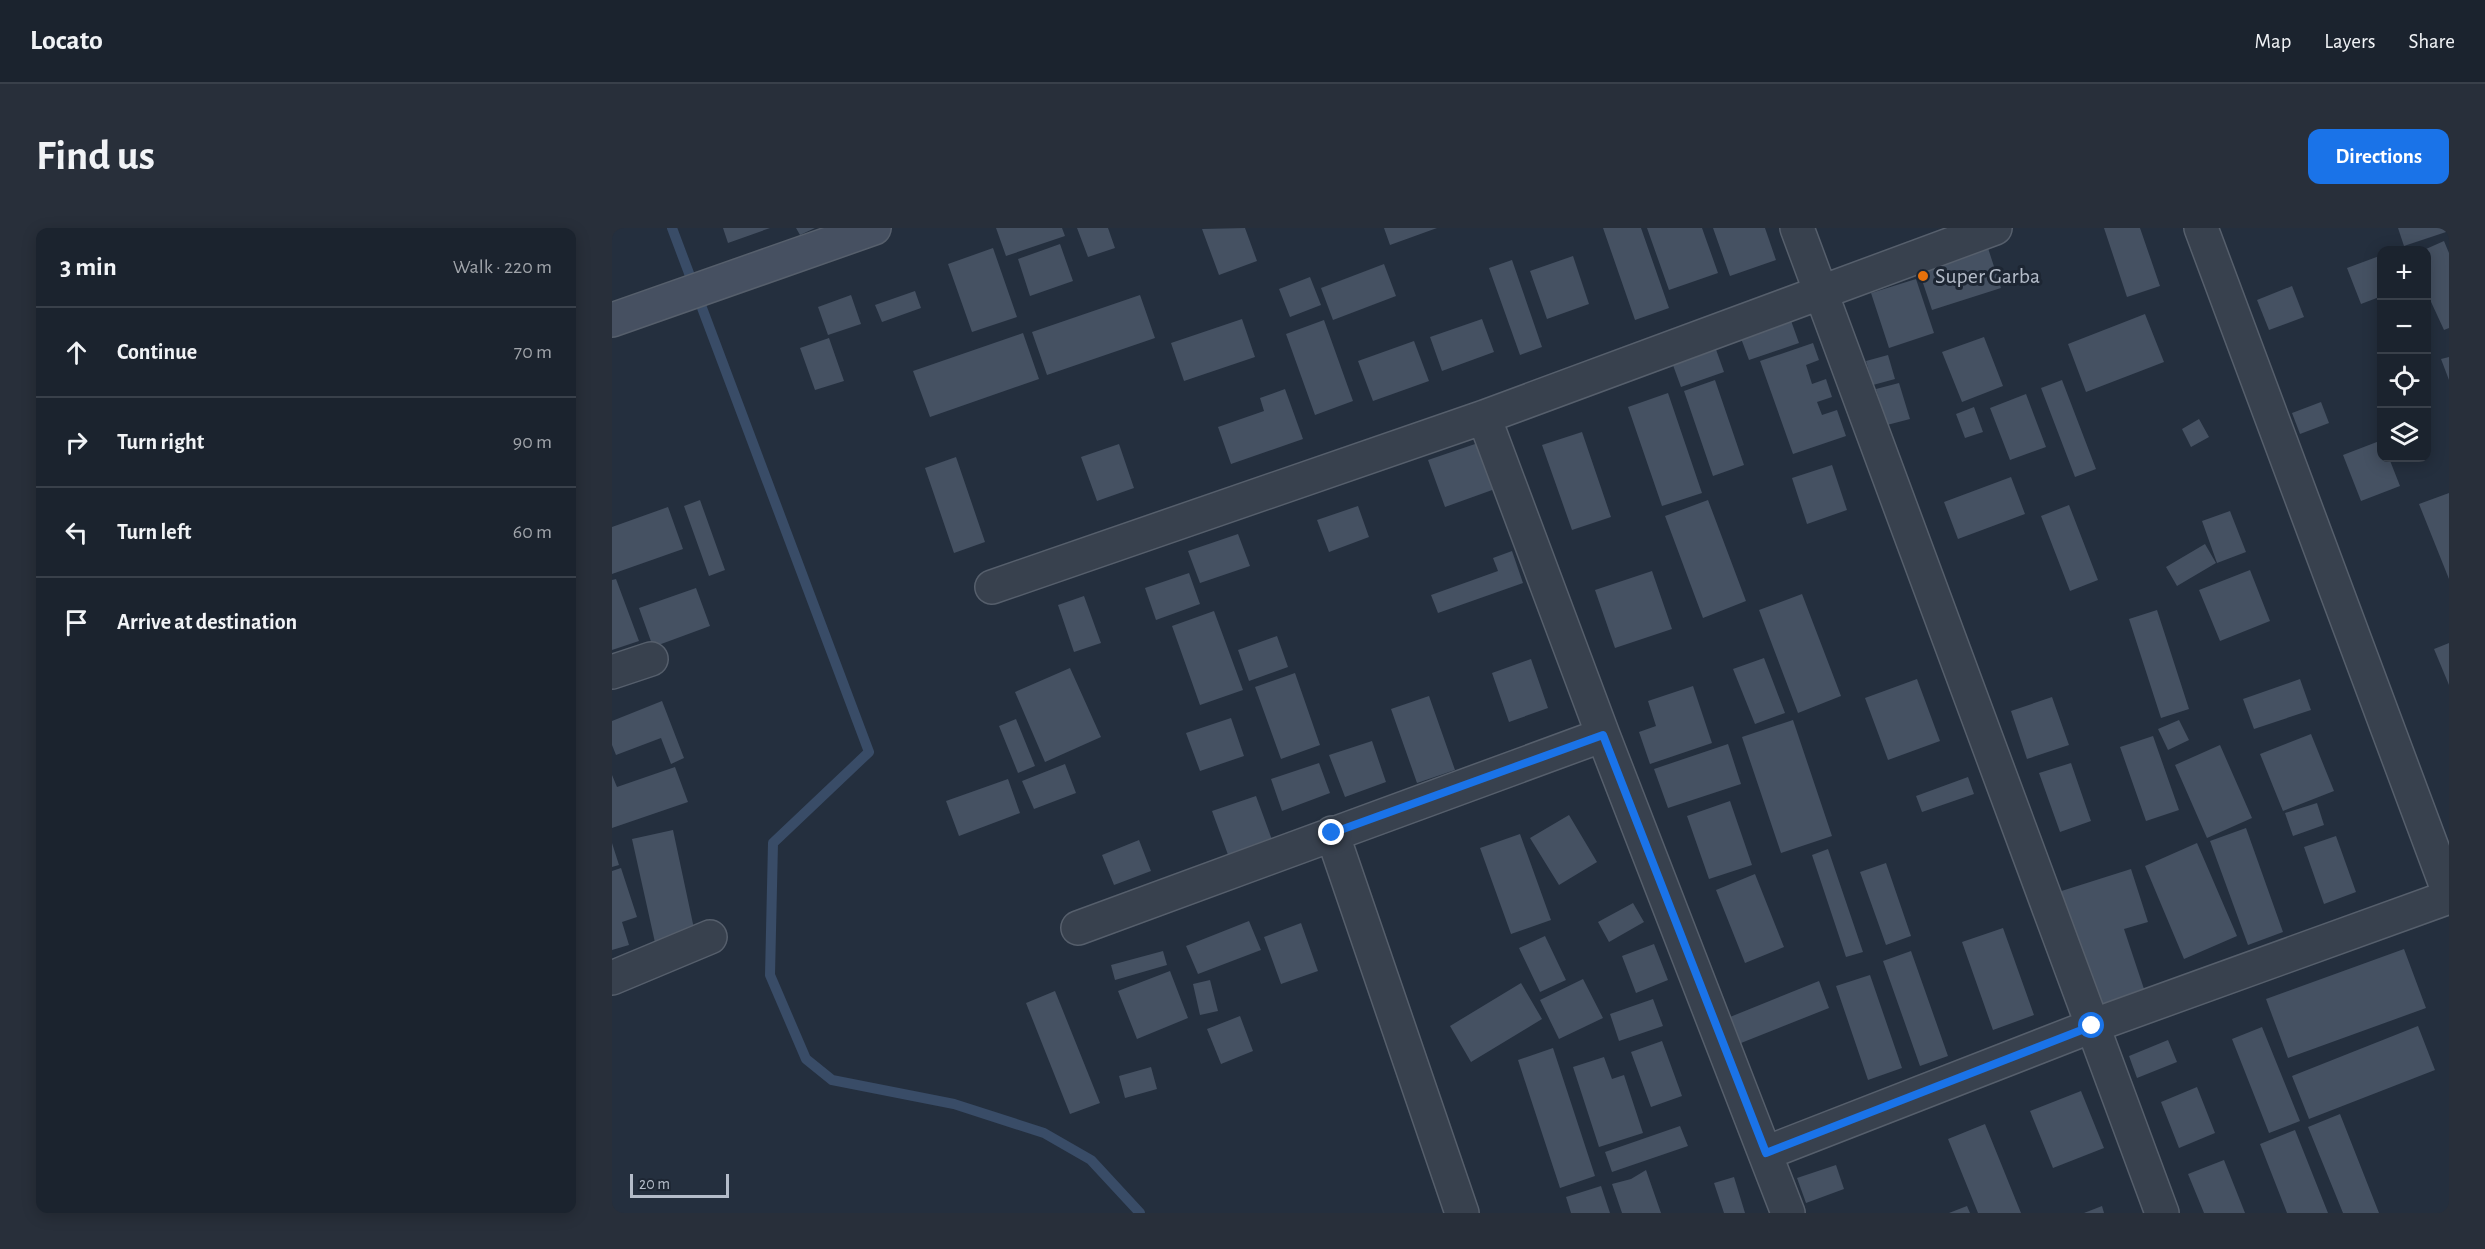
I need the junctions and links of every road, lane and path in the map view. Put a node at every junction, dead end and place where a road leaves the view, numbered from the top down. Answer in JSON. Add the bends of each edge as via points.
{"nodes":[{"id":1,"x":873,"y":228,"type":"edge"},
{"id":2,"x":1797,"y":228,"type":"edge"},
{"id":3,"x":1995,"y":228,"type":"edge"},
{"id":4,"x":2201,"y":228,"type":"edge"},
{"id":5,"x":1821,"y":293,"type":"junction"},
{"id":6,"x":612,"y":320,"type":"edge"},
{"id":7,"x":1484,"y":417,"type":"junction"},
{"id":8,"x":992,"y":587,"type":"dead end"},
{"id":9,"x":651,"y":659,"type":"dead end"},
{"id":10,"x":612,"y":672,"type":"edge"},
{"id":11,"x":1603,"y":735,"type":"junction"},
{"id":12,"x":1332,"y":833,"type":"junction"},
{"id":13,"x":2449,"y":895,"type":"edge"},
{"id":14,"x":1078,"y":928,"type":"dead end"},
{"id":15,"x":710,"y":937,"type":"dead end"},
{"id":16,"x":612,"y":978,"type":"edge"},
{"id":17,"x":2092,"y":1026,"type":"junction"},
{"id":18,"x":1766,"y":1153,"type":"junction"},
{"id":19,"x":1462,"y":1213,"type":"edge"},
{"id":20,"x":1788,"y":1213,"type":"edge"},
{"id":21,"x":2162,"y":1213,"type":"edge"}],
"edges":[{"from":1,"to":6,"type":"street"},
{"from":2,"to":5,"type":"street"},
{"from":3,"to":5,"type":"street"},
{"from":4,"to":13,"type":"street"},
{"from":5,"to":7,"type":"street"},
{"from":5,"to":17,"type":"street"},
{"from":7,"to":8,"type":"street"},
{"from":7,"to":11,"type":"street"},
{"from":9,"to":10,"type":"street"},
{"from":11,"to":12,"type":"street"},
{"from":11,"to":18,"type":"street"},
{"from":12,"to":14,"type":"street"},
{"from":12,"to":19,"type":"street"},
{"from":13,"to":17,"type":"street"},
{"from":15,"to":16,"type":"street"},
{"from":17,"to":18,"type":"street"},
{"from":17,"to":21,"type":"street"},
{"from":18,"to":20,"type":"street"}]}
